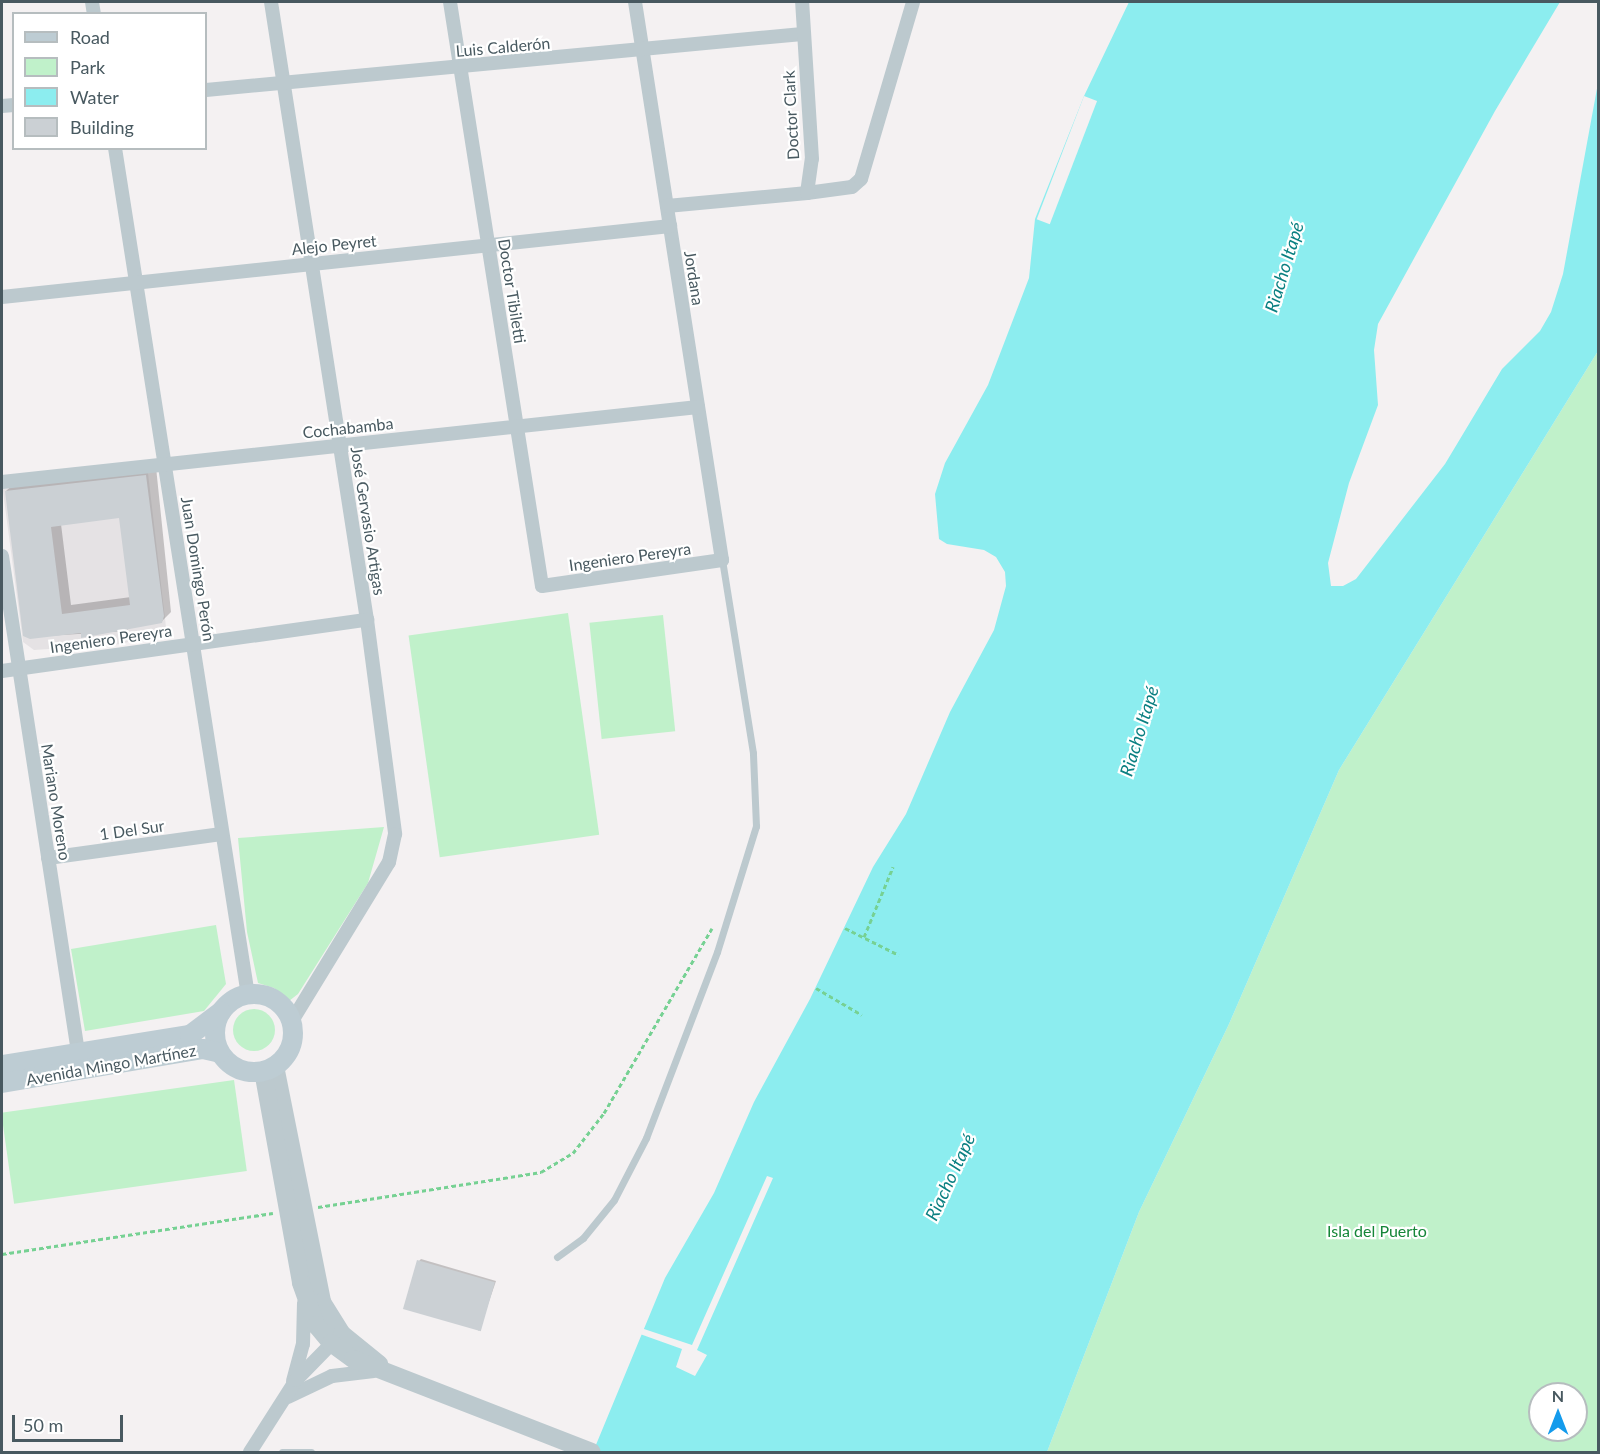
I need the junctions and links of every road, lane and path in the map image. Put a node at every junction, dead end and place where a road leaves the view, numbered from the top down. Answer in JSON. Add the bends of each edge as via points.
{"nodes":[{"id":1,"x":271,"y":2,"type":"edge"},
{"id":2,"x":450,"y":2,"type":"edge"},
{"id":3,"x":635,"y":2,"type":"edge"},
{"id":4,"x":802,"y":2,"type":"edge"},
{"id":5,"x":913,"y":2,"type":"edge"},
{"id":6,"x":802,"y":34,"type":"junction"},
{"id":7,"x":643,"y":51,"type":"junction"},
{"id":8,"x":460,"y":68,"type":"junction"},
{"id":9,"x":283,"y":83,"type":"junction"},
{"id":10,"x":207,"y":90,"type":"edge"},
{"id":11,"x":115,"y":150,"type":"edge"},
{"id":12,"x":807,"y":193,"type":"junction"},
{"id":13,"x":667,"y":206,"type":"junction"},
{"id":14,"x":670,"y":225,"type":"junction"},
{"id":15,"x":488,"y":245,"type":"junction"},
{"id":16,"x":311,"y":264,"type":"junction"},
{"id":17,"x":136,"y":282,"type":"junction"},
{"id":18,"x":2,"y":297,"type":"edge"},
{"id":19,"x":698,"y":407,"type":"junction"},
{"id":20,"x":517,"y":427,"type":"junction"},
{"id":21,"x":340,"y":446,"type":"junction"},
{"id":22,"x":165,"y":465,"type":"junction"},
{"id":23,"x":2,"y":482,"type":"edge"},
{"id":24,"x":2,"y":556,"type":"edge"},
{"id":25,"x":722,"y":560,"type":"junction"},
{"id":26,"x":542,"y":586,"type":"joint"},
{"id":27,"x":367,"y":620,"type":"junction"},
{"id":28,"x":193,"y":645,"type":"junction"},
{"id":29,"x":19,"y":668,"type":"junction"},
{"id":30,"x":2,"y":671,"type":"edge"},
{"id":31,"x":221,"y":834,"type":"junction"},
{"id":32,"x":48,"y":858,"type":"junction"},
{"id":33,"x":893,"y":867,"type":"dead end"},
{"id":34,"x":715,"y":923,"type":"dead end"},
{"id":35,"x":845,"y":928,"type":"dead end"},
{"id":36,"x":864,"y":937,"type":"junction"},
{"id":37,"x":899,"y":955,"type":"dead end"},
{"id":38,"x":816,"y":988,"type":"dead end"},
{"id":39,"x":248,"y":995,"type":"junction"},
{"id":40,"x":221,"y":1012,"type":"junction"},
{"id":41,"x":862,"y":1015,"type":"dead end"},
{"id":42,"x":292,"y":1021,"type":"junction"},
{"id":43,"x":78,"y":1052,"type":"junction"},
{"id":44,"x":220,"y":1053,"type":"junction"},
{"id":45,"x":2,"y":1065,"type":"edge"},
{"id":46,"x":269,"y":1069,"type":"junction"},
{"id":47,"x":2,"y":1083,"type":"edge"},
{"id":48,"x":295,"y":1210,"type":"junction"},
{"id":49,"x":2,"y":1254,"type":"edge"},
{"id":50,"x":557,"y":1257,"type":"dead end"},
{"id":51,"x":301,"y":1280,"type":"junction"},
{"id":52,"x":336,"y":1338,"type":"junction"},
{"id":53,"x":388,"y":1373,"type":"junction"},
{"id":54,"x":286,"y":1396,"type":"junction"},
{"id":55,"x":250,"y":1452,"type":"edge"},
{"id":56,"x":282,"y":1452,"type":"edge"},
{"id":57,"x":311,"y":1452,"type":"edge"},
{"id":58,"x":591,"y":1452,"type":"edge"}],
"edges":[{"from":1,"to":9,"type":"street","name":"José Gervasio Artigas"},
{"from":2,"to":8,"type":"street","name":"Doctor Tibiletti"},
{"from":3,"to":7,"type":"street","name":"Jordana"},
{"from":4,"to":6,"type":"street","name":"Doctor Clark"},
{"from":5,"to":12,"type":"street","via":[[861,179],[852,187]]},
{"from":6,"to":7,"type":"street","name":"Luis Calderón"},
{"from":6,"to":12,"type":"street","name":"Doctor Clark","via":[[812,159]]},
{"from":7,"to":8,"type":"street","name":"Luis Calderón"},
{"from":7,"to":13,"type":"street","name":"Jordana"},
{"from":8,"to":9,"type":"street","name":"Luis Calderón"},
{"from":8,"to":15,"type":"street","name":"Doctor Tibiletti"},
{"from":9,"to":10,"type":"street","name":"Luis Calderón"},
{"from":9,"to":16,"type":"street","name":"José Gervasio Artigas"},
{"from":11,"to":17,"type":"street","name":"Juan Domingo Perón"},
{"from":12,"to":13,"type":"street"},
{"from":13,"to":14,"type":"street","name":"Jordana"},
{"from":14,"to":15,"type":"street","name":"Alejo Peyret"},
{"from":14,"to":19,"type":"street","name":"Jordana"},
{"from":15,"to":16,"type":"street","name":"Alejo Peyret"},
{"from":15,"to":20,"type":"street","name":"Doctor Tibiletti"},
{"from":16,"to":17,"type":"street","name":"Alejo Peyret"},
{"from":16,"to":21,"type":"street","name":"José Gervasio Artigas"},
{"from":17,"to":18,"type":"street","name":"Alejo Peyret"},
{"from":17,"to":22,"type":"street","name":"Juan Domingo Perón"},
{"from":19,"to":20,"type":"street","name":"Cochabamba"},
{"from":19,"to":25,"type":"street","name":"Jordana"},
{"from":20,"to":21,"type":"street","name":"Cochabamba"},
{"from":20,"to":26,"type":"street","name":"Doctor Tibiletti"},
{"from":21,"to":22,"type":"street","name":"Cochabamba"},
{"from":21,"to":27,"type":"street","name":"José Gervasio Artigas"},
{"from":22,"to":23,"type":"street","name":"Cochabamba"},
{"from":22,"to":28,"type":"street","name":"Juan Domingo Perón"},
{"from":24,"to":29,"type":"street","name":"Mariano Moreno"},
{"from":25,"to":26,"type":"street","name":"Ingeniero Pereyra"},
{"from":25,"to":50,"type":"lane","via":[[753,753],[756,826],[717,952],[646,1138],[614,1200],[583,1238]]},
{"from":27,"to":28,"type":"street","name":"Ingeniero Pereyra"},
{"from":27,"to":42,"type":"street","name":"José Gervasio Artigas","via":[[395,834],[388,862]]},
{"from":28,"to":29,"type":"street","name":"Ingeniero Pereyra"},
{"from":28,"to":31,"type":"street","name":"Juan Domingo Perón"},
{"from":29,"to":30,"type":"street","name":"Ingeniero Pereyra"},
{"from":29,"to":32,"type":"street","name":"Mariano Moreno"},
{"from":31,"to":32,"type":"street","name":"1 Del Sur"},
{"from":31,"to":39,"type":"street","name":"Juan Domingo Perón"},
{"from":32,"to":43,"type":"street","name":"Mariano Moreno"},
{"from":33,"to":36,"type":"path"},
{"from":34,"to":48,"type":"path","via":[[604,1113],[573,1153],[541,1172]]},
{"from":35,"to":36,"type":"path"},
{"from":36,"to":37,"type":"path"},
{"from":38,"to":41,"type":"path"},
{"from":39,"to":40,"type":"main road","via":[[237,998]]},
{"from":39,"to":42,"type":"main road","via":[[270,997]]},
{"from":40,"to":43,"type":"main road","name":"Avenida Mingo Martínez","via":[[190,1035]]},
{"from":40,"to":44,"type":"main road","via":[[215,1032]]},
{"from":42,"to":46,"type":"main road","via":[[291,1046]]},
{"from":43,"to":45,"type":"main road","name":"Avenida Mingo Martínez"},
{"from":44,"to":46,"type":"main road","via":[[239,1069]]},
{"from":44,"to":47,"type":"main road","name":"Avenida Mingo Martínez","via":[[203,1049]]},
{"from":46,"to":48,"type":"street"},
{"from":48,"to":49,"type":"path"},
{"from":48,"to":51,"type":"street"},
{"from":48,"to":52,"type":"street"},
{"from":51,"to":52,"type":"street","via":[[316,1325]]},
{"from":51,"to":54,"type":"street","via":[[303,1344]]},
{"from":52,"to":53,"type":"street","via":[[352,1359]]},
{"from":52,"to":54,"type":"street"},
{"from":53,"to":54,"type":"street","via":[[339,1374]]},
{"from":53,"to":58,"type":"street"},
{"from":54,"to":55,"type":"street"},
{"from":56,"to":57,"type":"lane"}]}
